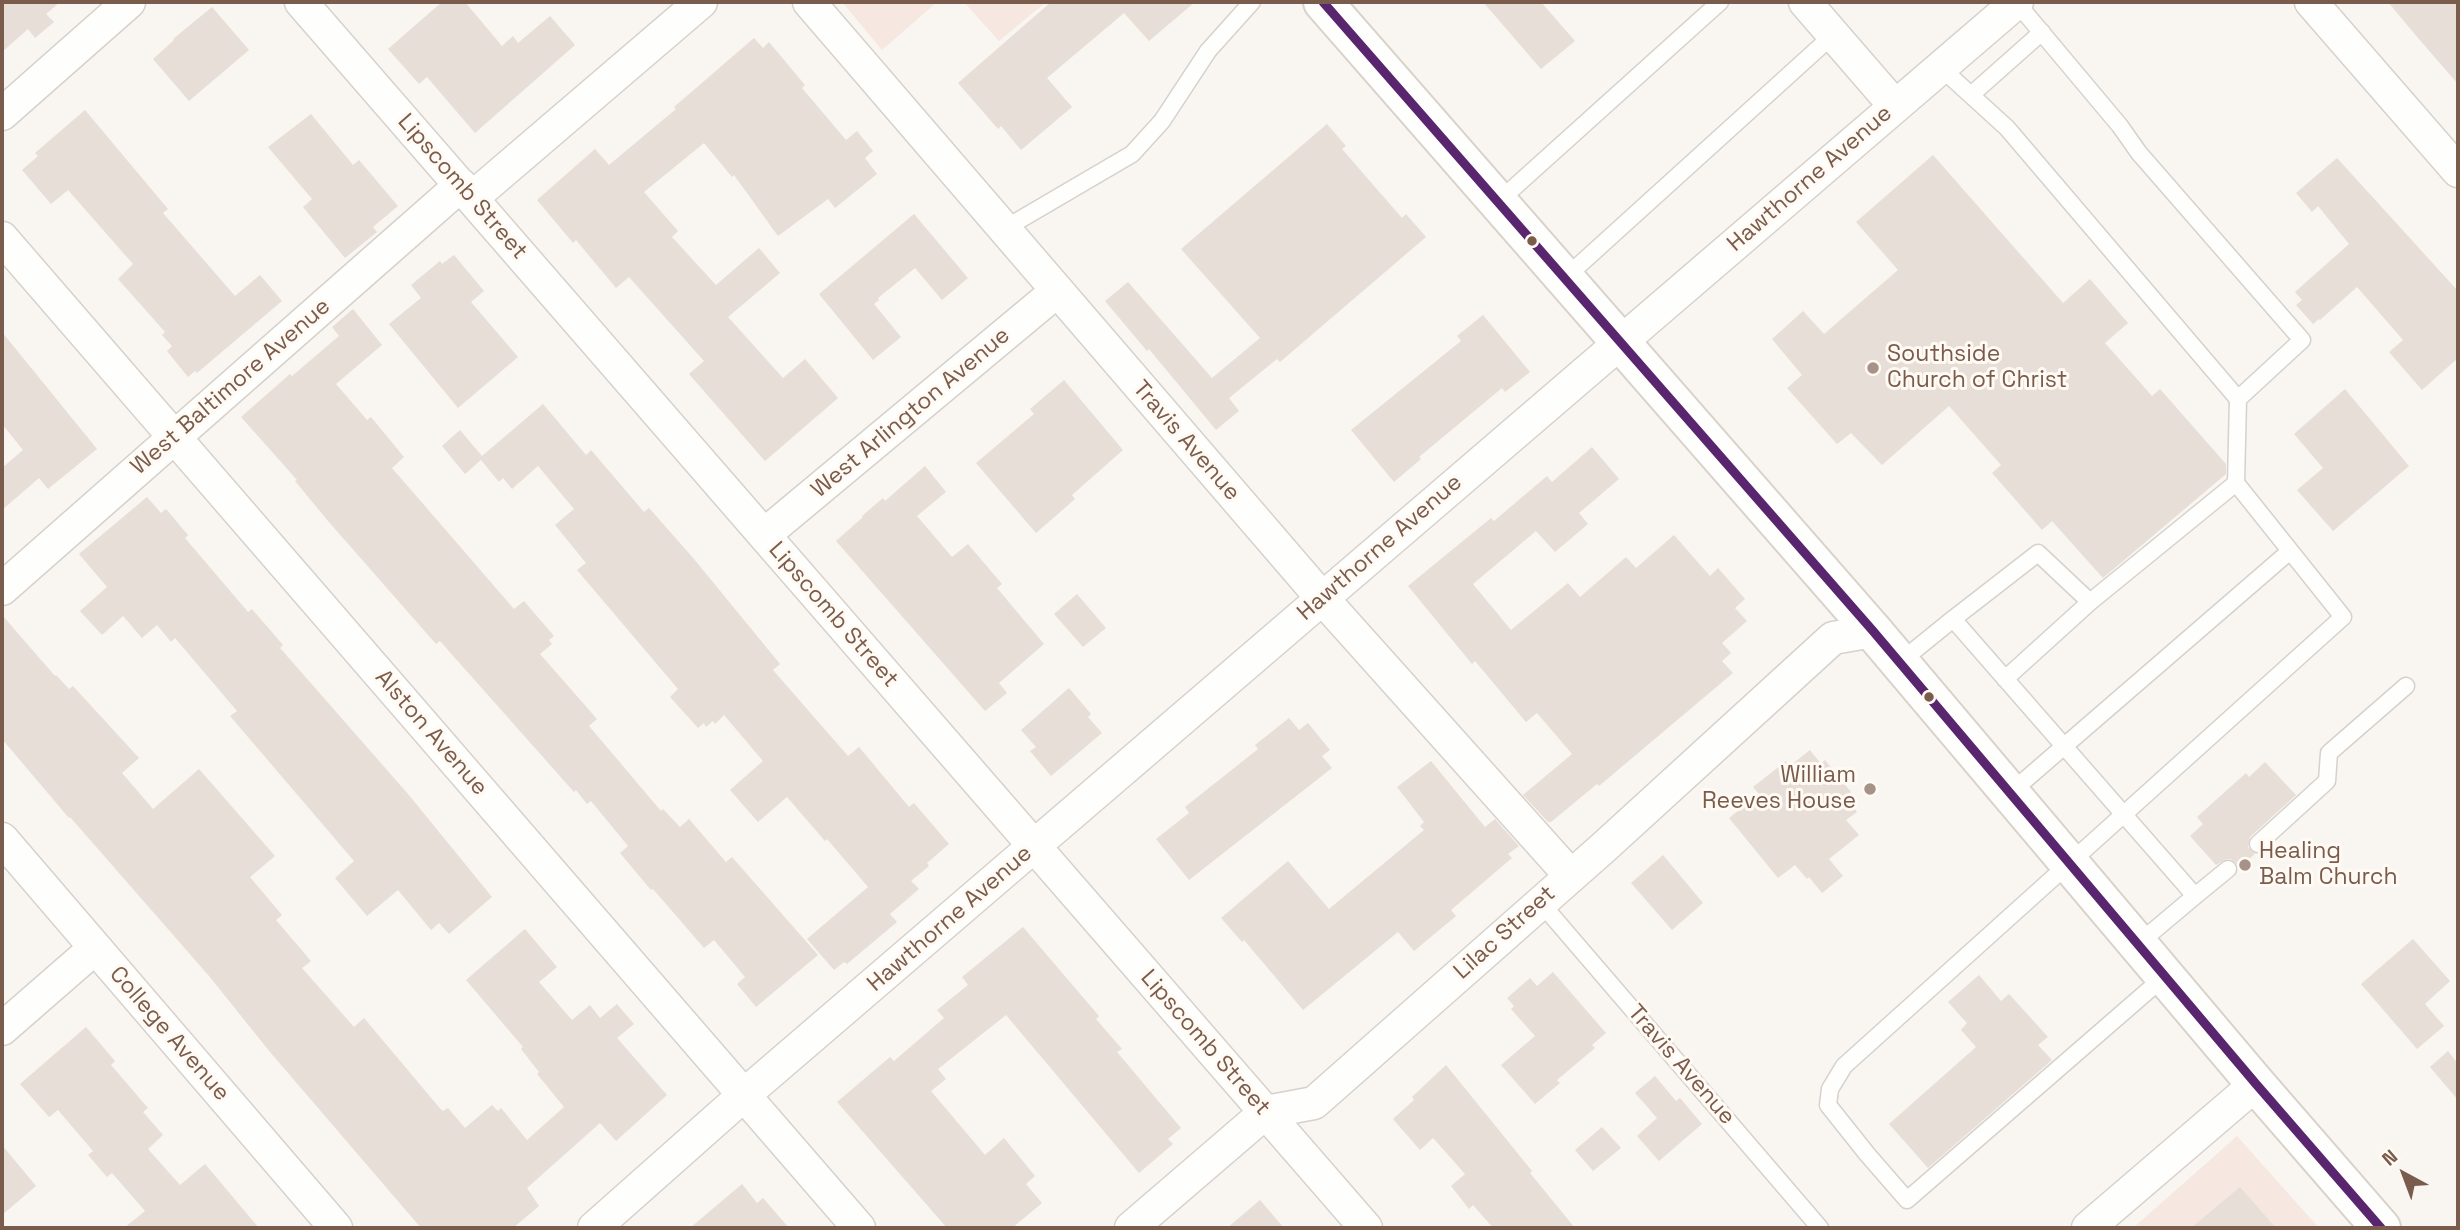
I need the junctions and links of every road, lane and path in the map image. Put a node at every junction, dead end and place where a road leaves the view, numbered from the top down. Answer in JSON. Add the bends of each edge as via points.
{"nodes":[{"id":1,"x":129,"y":2,"type":"edge"},
{"id":2,"x":301,"y":2,"type":"edge"},
{"id":3,"x":701,"y":2,"type":"edge"},
{"id":4,"x":808,"y":2,"type":"edge"},
{"id":5,"x":1252,"y":2,"type":"edge"},
{"id":6,"x":1323,"y":2,"type":"edge"},
{"id":7,"x":1720,"y":2,"type":"edge"},
{"id":8,"x":1805,"y":2,"type":"edge"},
{"id":9,"x":2016,"y":2,"type":"edge"},
{"id":10,"x":2311,"y":2,"type":"edge"},
{"id":11,"x":2042,"y":32,"type":"junction"},
{"id":12,"x":1833,"y":35,"type":"junction"},
{"id":13,"x":1940,"y":67,"type":"junction"},
{"id":14,"x":1971,"y":95,"type":"junction"},
{"id":15,"x":1895,"y":106,"type":"junction"},
{"id":16,"x":2,"y":114,"type":"edge"},
{"id":17,"x":2458,"y":170,"type":"edge"},
{"id":18,"x":466,"y":191,"type":"junction"},
{"id":19,"x":1499,"y":201,"type":"junction"},
{"id":20,"x":1004,"y":229,"type":"junction"},
{"id":21,"x":2,"y":238,"type":"edge"},
{"id":22,"x":1566,"y":277,"type":"junction"},
{"id":23,"x":1057,"y":291,"type":"junction"},
{"id":24,"x":1622,"y":340,"type":"junction"},
{"id":25,"x":2238,"y":399,"type":"junction"},
{"id":26,"x":175,"y":436,"type":"junction"},
{"id":27,"x":2236,"y":484,"type":"junction"},
{"id":28,"x":764,"y":535,"type":"junction"},
{"id":29,"x":2290,"y":551,"type":"junction"},
{"id":30,"x":2,"y":589,"type":"edge"},
{"id":31,"x":1322,"y":598,"type":"junction"},
{"id":32,"x":2090,"y":601,"type":"junction"},
{"id":33,"x":1953,"y":619,"type":"junction"},
{"id":34,"x":1873,"y":631,"type":"junction"},
{"id":35,"x":1900,"y":662,"type":"junction"},
{"id":36,"x":2005,"y":678,"type":"junction"},
{"id":37,"x":2406,"y":686,"type":"dead end"},
{"id":38,"x":2065,"y":747,"type":"junction"},
{"id":39,"x":2010,"y":793,"type":"junction"},
{"id":40,"x":2125,"y":814,"type":"junction"},
{"id":41,"x":2,"y":839,"type":"edge"},
{"id":42,"x":2258,"y":844,"type":"dead end"},
{"id":43,"x":1034,"y":847,"type":"junction"},
{"id":44,"x":2070,"y":864,"type":"junction"},
{"id":45,"x":2228,"y":869,"type":"dead end"},
{"id":46,"x":1570,"y":875,"type":"junction"},
{"id":47,"x":2195,"y":896,"type":"junction"},
{"id":48,"x":1541,"y":903,"type":"junction"},
{"id":49,"x":2139,"y":943,"type":"junction"},
{"id":50,"x":95,"y":948,"type":"junction"},
{"id":51,"x":2165,"y":976,"type":"junction"},
{"id":52,"x":2,"y":1029,"type":"edge"},
{"id":53,"x":2256,"y":1084,"type":"junction"},
{"id":54,"x":744,"y":1096,"type":"junction"},
{"id":55,"x":1266,"y":1112,"type":"junction"},
{"id":56,"x":336,"y":1228,"type":"edge"},
{"id":57,"x":594,"y":1228,"type":"edge"},
{"id":58,"x":859,"y":1228,"type":"edge"},
{"id":59,"x":1131,"y":1228,"type":"edge"},
{"id":60,"x":1366,"y":1228,"type":"edge"},
{"id":61,"x":1820,"y":1228,"type":"edge"},
{"id":62,"x":2088,"y":1228,"type":"edge"},
{"id":63,"x":2381,"y":1228,"type":"edge"}],
"edges":[{"from":1,"to":16,"type":"street"},
{"from":2,"to":18,"type":"street","name":"Lipscomb Street"},
{"from":3,"to":18,"type":"street","name":"West Baltimore Avenue"},
{"from":4,"to":20,"type":"street","name":"Travis Avenue"},
{"from":5,"to":20,"type":"lane","via":[[1208,51],[1162,121],[1132,154]]},
{"from":6,"to":19,"type":"main road"},
{"from":7,"to":19,"type":"lane"},
{"from":8,"to":12,"type":"street"},
{"from":9,"to":11,"type":"lane"},
{"from":9,"to":13,"type":"street","name":"Hawthorne Avenue"},
{"from":10,"to":17,"type":"street"},
{"from":11,"to":14,"type":"lane"},
{"from":11,"to":25,"type":"lane","via":[[2139,153],[2302,340]]},
{"from":12,"to":15,"type":"street"},
{"from":12,"to":22,"type":"lane"},
{"from":13,"to":14,"type":"lane"},
{"from":13,"to":15,"type":"street","name":"Hawthorne Avenue"},
{"from":14,"to":25,"type":"lane","via":[[2007,128]]},
{"from":15,"to":24,"type":"street","name":"Hawthorne Avenue"},
{"from":18,"to":26,"type":"street","name":"West Baltimore Avenue"},
{"from":18,"to":28,"type":"street","name":"Lipscomb Street"},
{"from":19,"to":22,"type":"main road"},
{"from":20,"to":23,"type":"street","name":"Travis Avenue"},
{"from":21,"to":26,"type":"street","name":"Alston Avenue"},
{"from":22,"to":24,"type":"main road"},
{"from":23,"to":28,"type":"street","name":"West Arlington Avenue"},
{"from":23,"to":31,"type":"street","name":"Travis Avenue"},
{"from":24,"to":31,"type":"street","name":"Hawthorne Avenue"},
{"from":24,"to":34,"type":"main road"},
{"from":25,"to":27,"type":"lane"},
{"from":26,"to":30,"type":"street","name":"West Baltimore Avenue"},
{"from":26,"to":54,"type":"street","name":"Alston Avenue"},
{"from":27,"to":29,"type":"lane"},
{"from":27,"to":32,"type":"lane"},
{"from":28,"to":43,"type":"street","name":"Lipscomb Street"},
{"from":29,"to":38,"type":"lane"},
{"from":29,"to":40,"type":"lane","via":[[2343,617]]},
{"from":31,"to":43,"type":"street","name":"Hawthorne Avenue"},
{"from":31,"to":46,"type":"street","name":"Travis Avenue"},
{"from":32,"to":33,"type":"lane","via":[[2039,553]]},
{"from":32,"to":36,"type":"lane"},
{"from":33,"to":35,"type":"lane"},
{"from":33,"to":36,"type":"lane"},
{"from":34,"to":35,"type":"main road"},
{"from":34,"to":46,"type":"street","name":"Lilac Street","via":[[1833,638]]},
{"from":35,"to":39,"type":"main road"},
{"from":36,"to":38,"type":"lane"},
{"from":37,"to":42,"type":"lane","via":[[2329,753],[2327,781]]},
{"from":38,"to":39,"type":"lane"},
{"from":38,"to":40,"type":"lane"},
{"from":39,"to":44,"type":"main road"},
{"from":40,"to":44,"type":"lane"},
{"from":40,"to":47,"type":"lane"},
{"from":41,"to":50,"type":"street","name":"College Avenue"},
{"from":43,"to":54,"type":"street","name":"Hawthorne Avenue"},
{"from":43,"to":55,"type":"street","name":"Lipscomb Street"},
{"from":44,"to":49,"type":"main road"},
{"from":44,"to":51,"type":"lane","via":[[1844,1066],[1830,1089],[1828,1105],[1867,1154],[1907,1200]]},
{"from":45,"to":47,"type":"lane"},
{"from":46,"to":48,"type":"street","name":"Lilac Street"},
{"from":47,"to":49,"type":"lane"},
{"from":48,"to":55,"type":"street","name":"Lilac Street","via":[[1314,1103]]},
{"from":48,"to":61,"type":"lane","name":"Travis Avenue"},
{"from":49,"to":51,"type":"main road"},
{"from":50,"to":52,"type":"street"},
{"from":50,"to":56,"type":"street","name":"College Avenue"},
{"from":51,"to":53,"type":"main road"},
{"from":53,"to":62,"type":"street"},
{"from":53,"to":63,"type":"main road"},
{"from":54,"to":57,"type":"street","name":"Hawthorne Avenue"},
{"from":54,"to":58,"type":"street","name":"Alston Avenue"},
{"from":55,"to":59,"type":"street"},
{"from":55,"to":60,"type":"street","name":"Lipscomb Street"}]}
